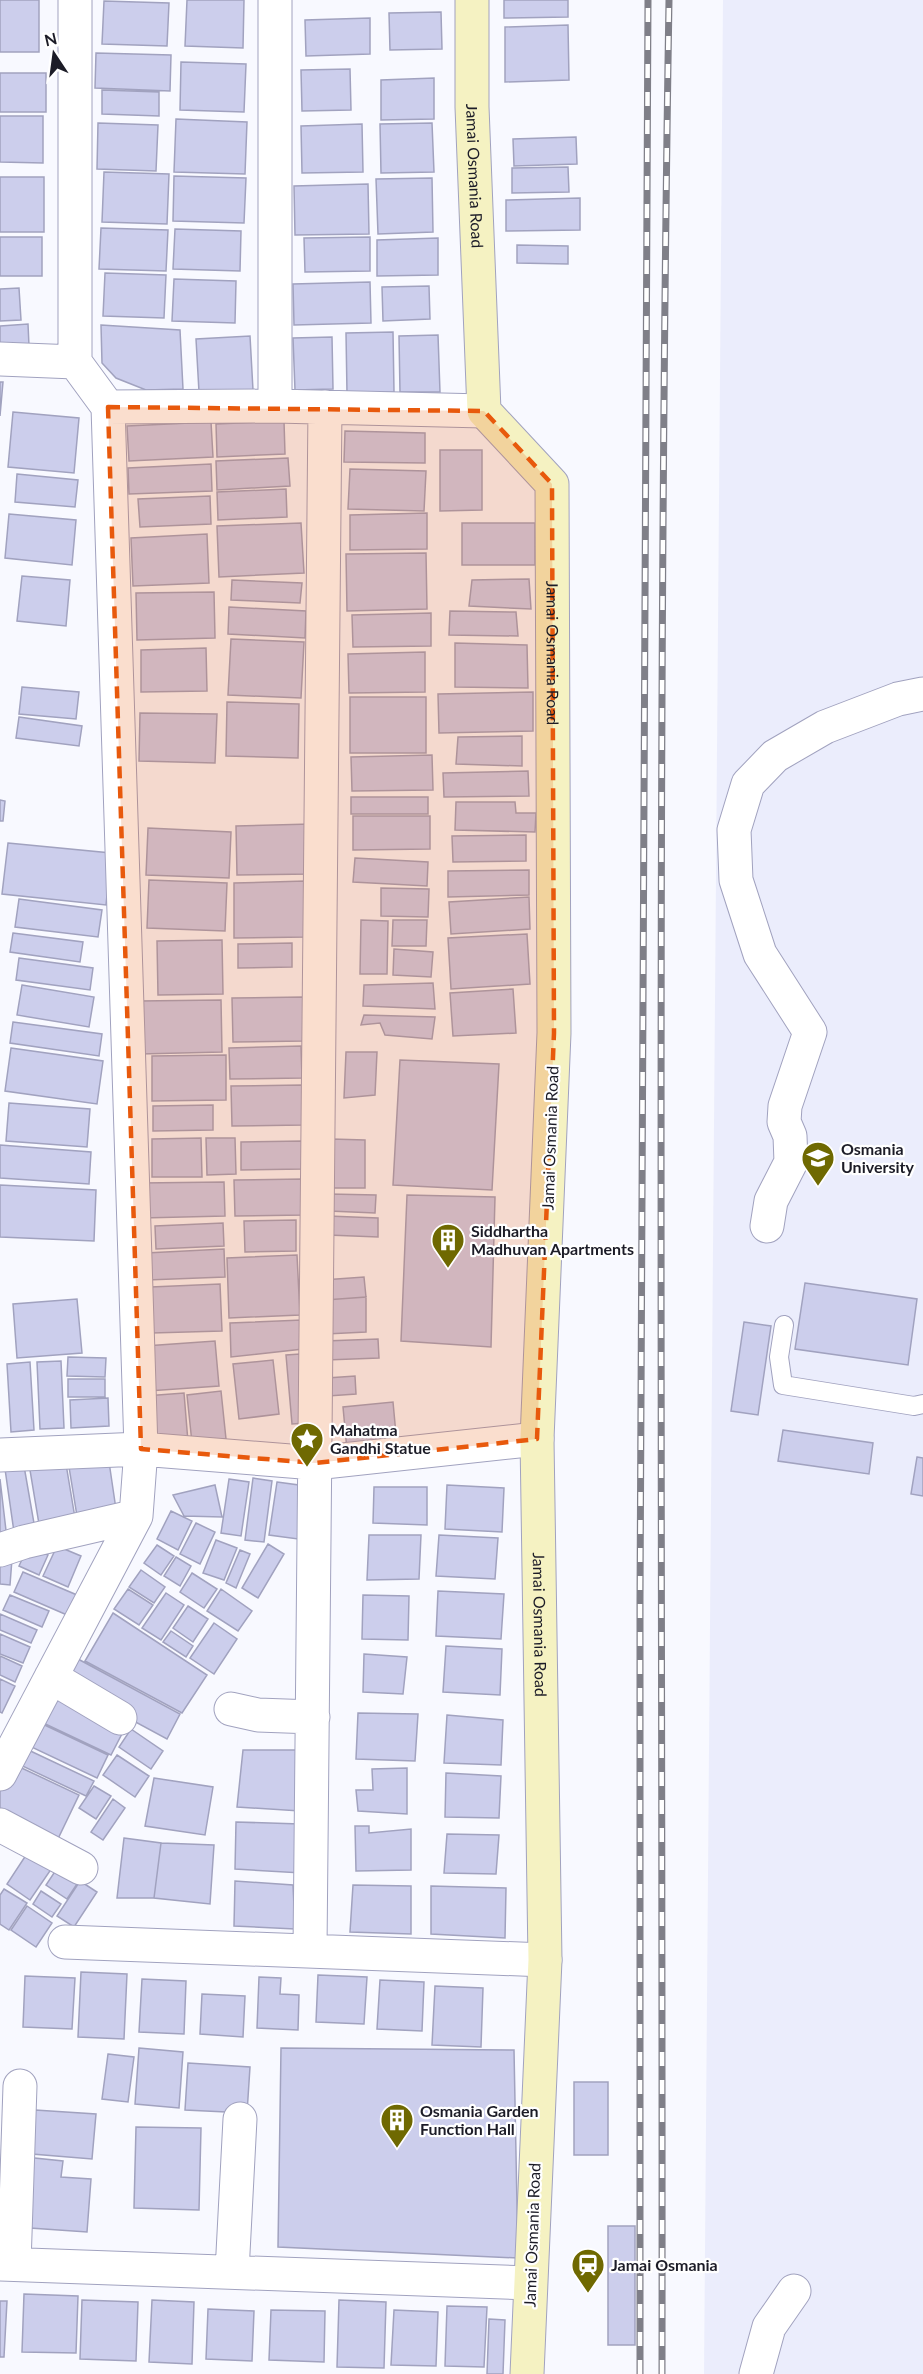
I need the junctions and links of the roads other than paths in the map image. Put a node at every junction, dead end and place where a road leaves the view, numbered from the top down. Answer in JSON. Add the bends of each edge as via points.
{"nodes":[{"id":1,"x":75,"y":0,"type":"edge"},
{"id":2,"x":275,"y":0,"type":"edge"},
{"id":3,"x":472,"y":0,"type":"edge"},
{"id":4,"x":0,"y":359,"type":"edge"},
{"id":5,"x":75,"y":362,"type":"junction"},
{"id":6,"x":275,"y":406,"type":"junction"},
{"id":7,"x":108,"y":407,"type":"junction"},
{"id":8,"x":325,"y":407,"type":"junction"},
{"id":9,"x":484,"y":411,"type":"junction"},
{"id":10,"x":923,"y":694,"type":"edge"},
{"id":11,"x":767,"y":1226,"type":"dead end"},
{"id":12,"x":784,"y":1325,"type":"dead end"},
{"id":13,"x":923,"y":1404,"type":"edge"},
{"id":14,"x":537,"y":1439,"type":"junction"},
{"id":15,"x":141,"y":1449,"type":"junction"},
{"id":16,"x":0,"y":1455,"type":"edge"},
{"id":17,"x":315,"y":1463,"type":"junction"},
{"id":18,"x":136,"y":1516,"type":"junction"},
{"id":19,"x":0,"y":1550,"type":"edge"},
{"id":20,"x":51,"y":1677,"type":"junction"},
{"id":21,"x":231,"y":1709,"type":"dead end"},
{"id":22,"x":313,"y":1717,"type":"junction"},
{"id":23,"x":120,"y":1718,"type":"dead end"},
{"id":24,"x":0,"y":1774,"type":"edge"},
{"id":25,"x":0,"y":1825,"type":"edge"},
{"id":26,"x":81,"y":1868,"type":"dead end"},
{"id":27,"x":65,"y":1942,"type":"dead end"},
{"id":28,"x":310,"y":1950,"type":"junction"},
{"id":29,"x":545,"y":1960,"type":"junction"},
{"id":30,"x":20,"y":2086,"type":"dead end"},
{"id":31,"x":240,"y":2119,"type":"dead end"},
{"id":32,"x":7,"y":2264,"type":"edge"},
{"id":33,"x":232,"y":2272,"type":"junction"},
{"id":34,"x":530,"y":2283,"type":"junction"},
{"id":35,"x":794,"y":2291,"type":"dead end"},
{"id":36,"x":527,"y":2374,"type":"edge"},
{"id":37,"x":756,"y":2374,"type":"edge"}],
"edges":[{"from":1,"to":5,"type":"street"},
{"from":2,"to":6,"type":"street"},
{"from":3,"to":9,"type":"street","name":"Jamai Osmania Road","via":[[472,107]]},
{"from":4,"to":5,"type":"street"},
{"from":5,"to":7,"type":"street"},
{"from":6,"to":7,"type":"street"},
{"from":6,"to":8,"type":"street"},
{"from":7,"to":15,"type":"street"},
{"from":8,"to":9,"type":"street"},
{"from":8,"to":17,"type":"street"},
{"from":9,"to":14,"type":"street","name":"Jamai Osmania Road","via":[[552,484],[554,1033]]},
{"from":10,"to":11,"type":"street","via":[[898,699],[825,727],[775,756],[747,784],[734,830],[736,880],[760,954],[810,1032],[785,1106],[791,1162],[771,1202]]},
{"from":12,"to":13,"type":"lane","via":[[779,1357],[783,1385],[914,1406]]},
{"from":14,"to":17,"type":"street"},
{"from":14,"to":29,"type":"street","name":"Jamai Osmania Road"},
{"from":15,"to":16,"type":"street"},
{"from":15,"to":17,"type":"street"},
{"from":15,"to":18,"type":"street"},
{"from":17,"to":22,"type":"street"},
{"from":18,"to":19,"type":"street"},
{"from":18,"to":20,"type":"street"},
{"from":20,"to":23,"type":"street"},
{"from":20,"to":24,"type":"street"},
{"from":21,"to":22,"type":"street","via":[[258,1715]]},
{"from":22,"to":28,"type":"street"},
{"from":25,"to":26,"type":"street"},
{"from":27,"to":28,"type":"street"},
{"from":28,"to":29,"type":"street"},
{"from":29,"to":34,"type":"street","name":"Jamai Osmania Road"},
{"from":30,"to":32,"type":"street"},
{"from":31,"to":33,"type":"street"},
{"from":32,"to":33,"type":"street"},
{"from":33,"to":34,"type":"street"},
{"from":34,"to":36,"type":"street","name":"Jamai Osmania Road"},
{"from":35,"to":37,"type":"street","via":[[770,2328]]}]}
